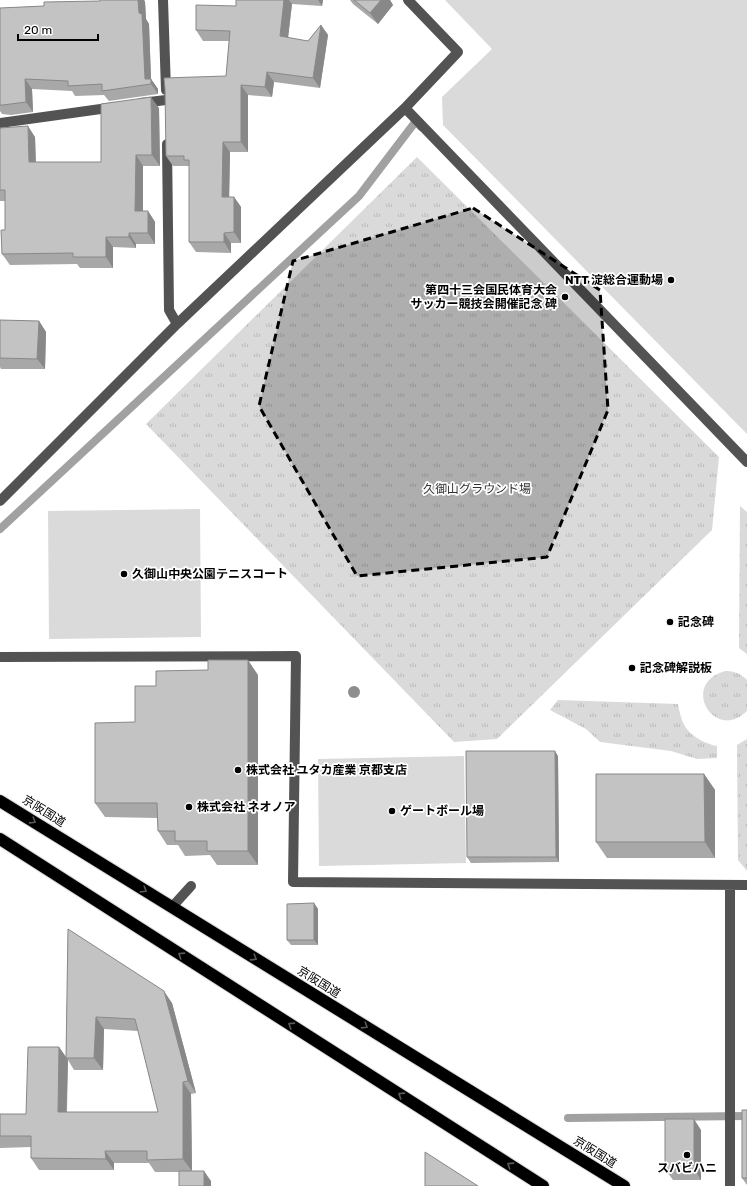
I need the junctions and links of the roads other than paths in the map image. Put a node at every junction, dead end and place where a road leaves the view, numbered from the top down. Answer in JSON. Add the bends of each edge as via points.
{"nodes":[{"id":1,"x":163,"y":0,"type":"edge"},
{"id":2,"x":408,"y":0,"type":"edge"},
{"id":3,"x":405,"y":108,"type":"junction"},
{"id":4,"x":0,"y":123,"type":"edge"},
{"id":5,"x":166,"y":131,"type":"edge"},
{"id":6,"x":177,"y":324,"type":"junction"},
{"id":7,"x":747,"y":462,"type":"edge"},
{"id":8,"x":0,"y":501,"type":"edge"},
{"id":9,"x":0,"y":657,"type":"edge"},
{"id":10,"x":0,"y":801,"type":"edge"},
{"id":11,"x":0,"y":839,"type":"edge"},
{"id":12,"x":730,"y":885,"type":"junction"},
{"id":13,"x":747,"y":885,"type":"edge"},
{"id":14,"x":191,"y":886,"type":"dead end"},
{"id":15,"x":172,"y":907,"type":"junction"},
{"id":16,"x":543,"y":1186,"type":"edge"},
{"id":17,"x":624,"y":1186,"type":"edge"},
{"id":18,"x":730,"y":1186,"type":"edge"}],
"edges":[{"from":1,"to":4,"type":"street","via":[[166,104],[130,105]]},
{"from":2,"to":3,"type":"street","via":[[458,52]]},
{"from":3,"to":6,"type":"street"},
{"from":3,"to":7,"type":"street"},
{"from":5,"to":6,"type":"street","via":[[169,310]]},
{"from":6,"to":8,"type":"street"},
{"from":9,"to":12,"type":"street","via":[[296,656],[293,882]]},
{"from":10,"to":15,"type":"highway","name":"京阪国道","one_way":true},
{"from":16,"to":11,"type":"highway","one_way":true},
{"from":12,"to":13,"type":"street"},
{"from":12,"to":18,"type":"street"},
{"from":14,"to":15,"type":"street"},
{"from":15,"to":17,"type":"highway","name":"京阪国道","one_way":true}]}
